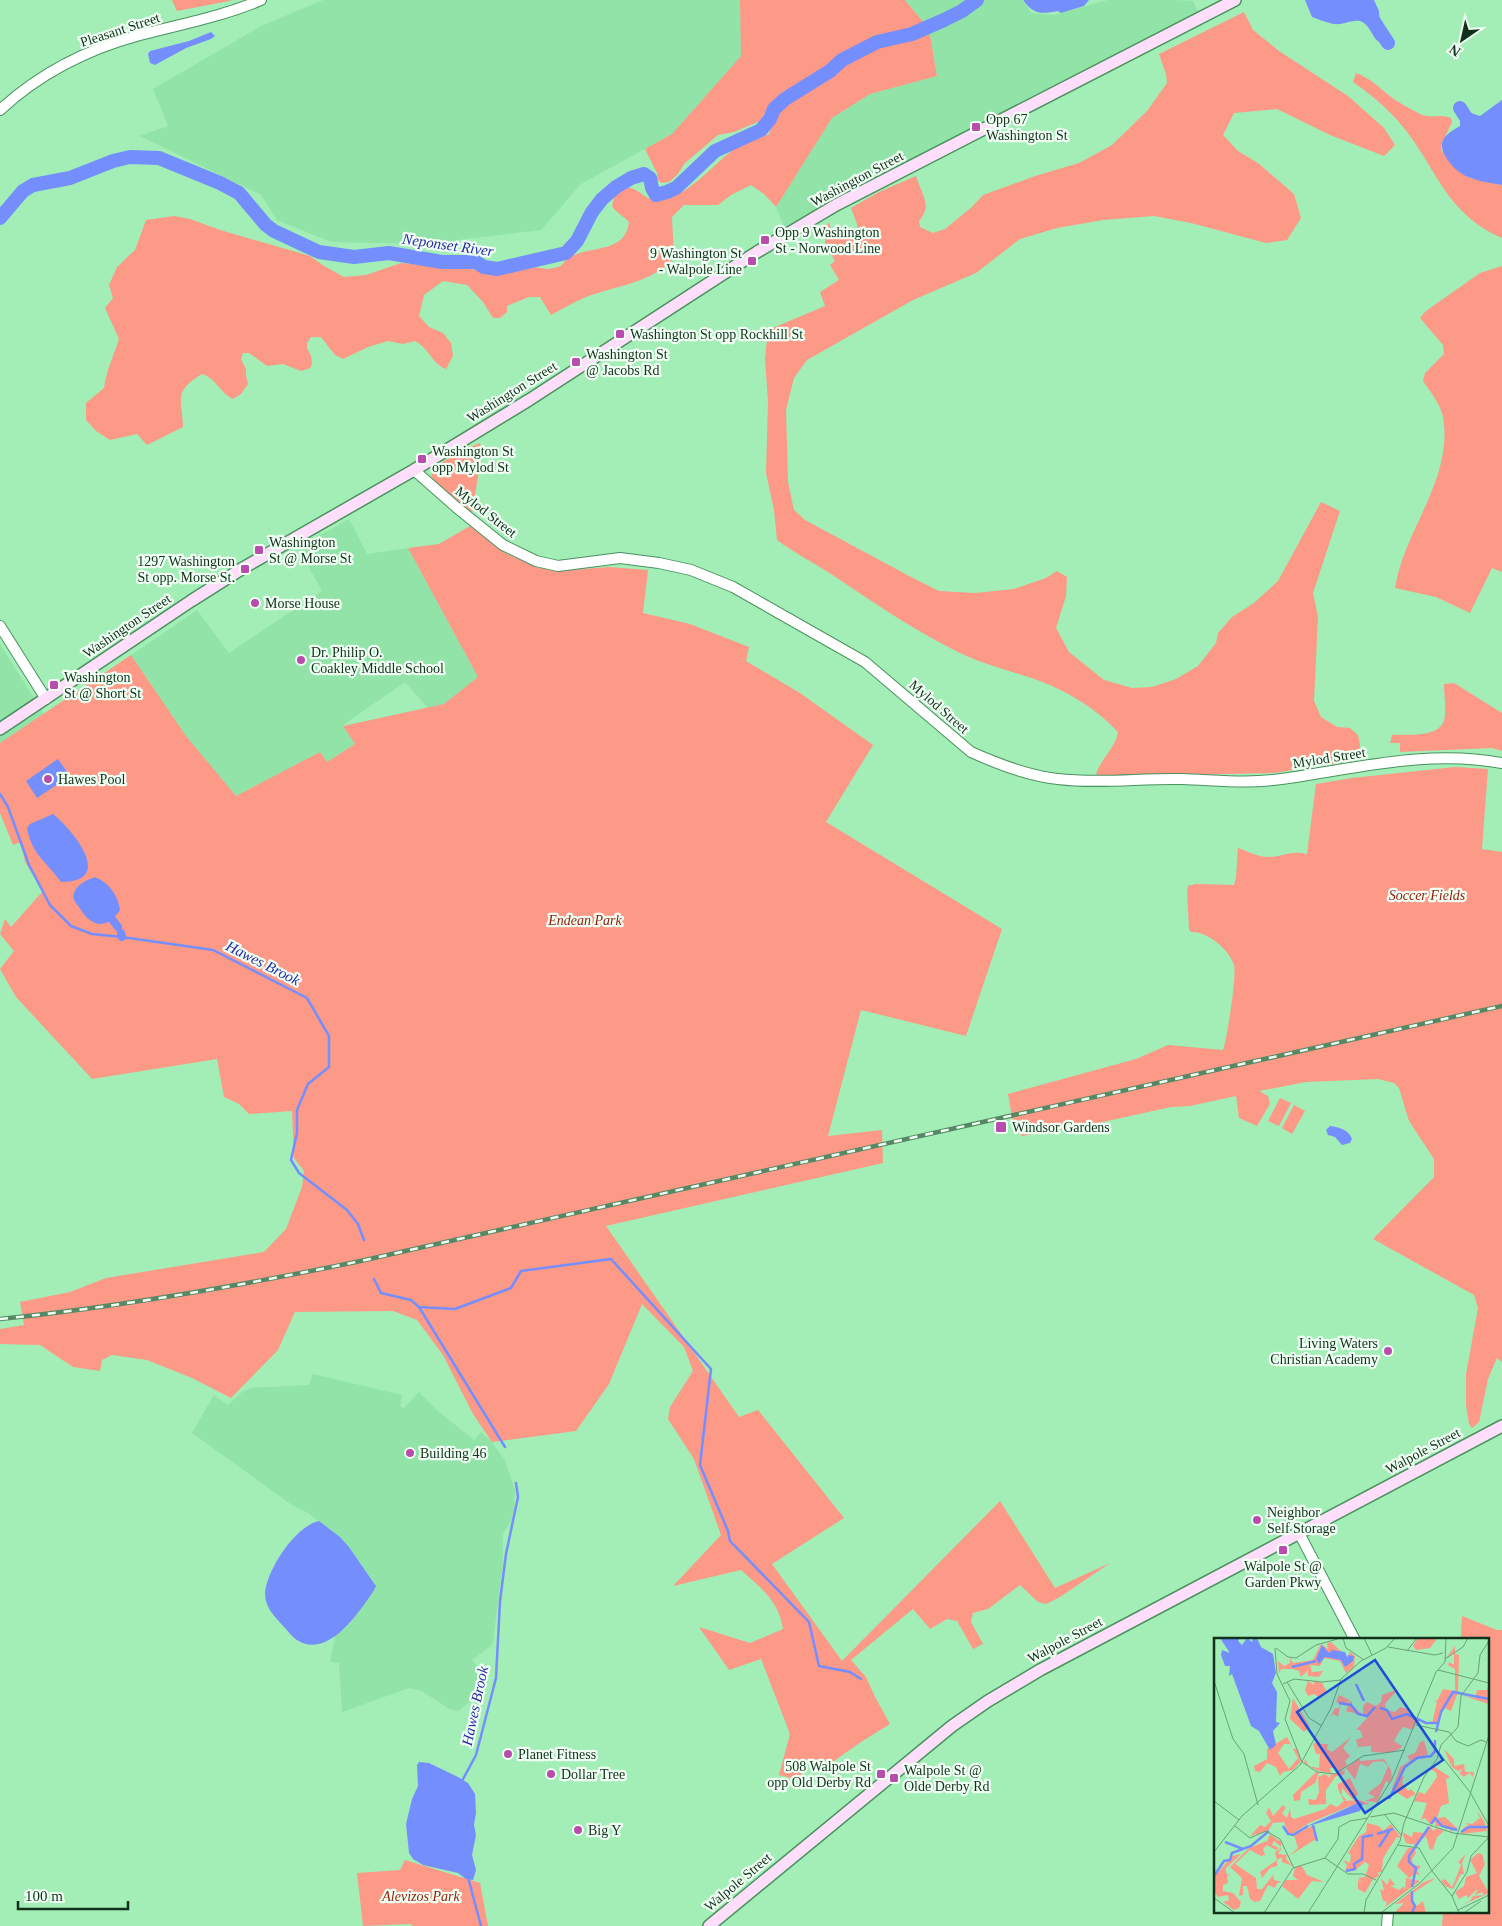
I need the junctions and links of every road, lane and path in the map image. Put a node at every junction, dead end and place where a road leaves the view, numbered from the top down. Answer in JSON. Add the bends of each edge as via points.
{"nodes":[{"id":1,"x":261,"y":0,"type":"edge"},
{"id":2,"x":1235,"y":0,"type":"edge"},
{"id":3,"x":0,"y":110,"type":"edge"},
{"id":4,"x":414,"y":470,"type":"junction"},
{"id":5,"x":0,"y":626,"type":"edge"},
{"id":6,"x":46,"y":699,"type":"junction"},
{"id":7,"x":0,"y":729,"type":"edge"},
{"id":8,"x":1502,"y":763,"type":"edge"},
{"id":9,"x":1502,"y":1426,"type":"edge"},
{"id":10,"x":1299,"y":1533,"type":"junction"},
{"id":11,"x":1354,"y":1638,"type":"edge"},
{"id":12,"x":709,"y":1926,"type":"edge"}],
"edges":[{"from":1,"to":3,"type":"street","name":"Pleasant Street","via":[[90,52],[46,74]]},
{"from":2,"to":4,"type":"main road","name":"Washington Street","via":[[836,205]]},
{"from":4,"to":6,"type":"main road","name":"Washington Street","via":[[243,568]]},
{"from":4,"to":8,"type":"street","name":"Mylod Street","via":[[503,545],[536,561],[558,566],[603,559],[630,559],[691,570],[733,587],[865,662],[971,752],[1021,771],[1079,781],[1181,779],[1249,783],[1416,759],[1448,757]]},
{"from":5,"to":6,"type":"street"},
{"from":6,"to":7,"type":"main road","name":"Washington Street"},
{"from":9,"to":10,"type":"main road","name":"Walpole Street"},
{"from":10,"to":11,"type":"street"},
{"from":10,"to":12,"type":"main road","name":"Walpole Street","via":[[1040,1670],[975,1709]]}]}
